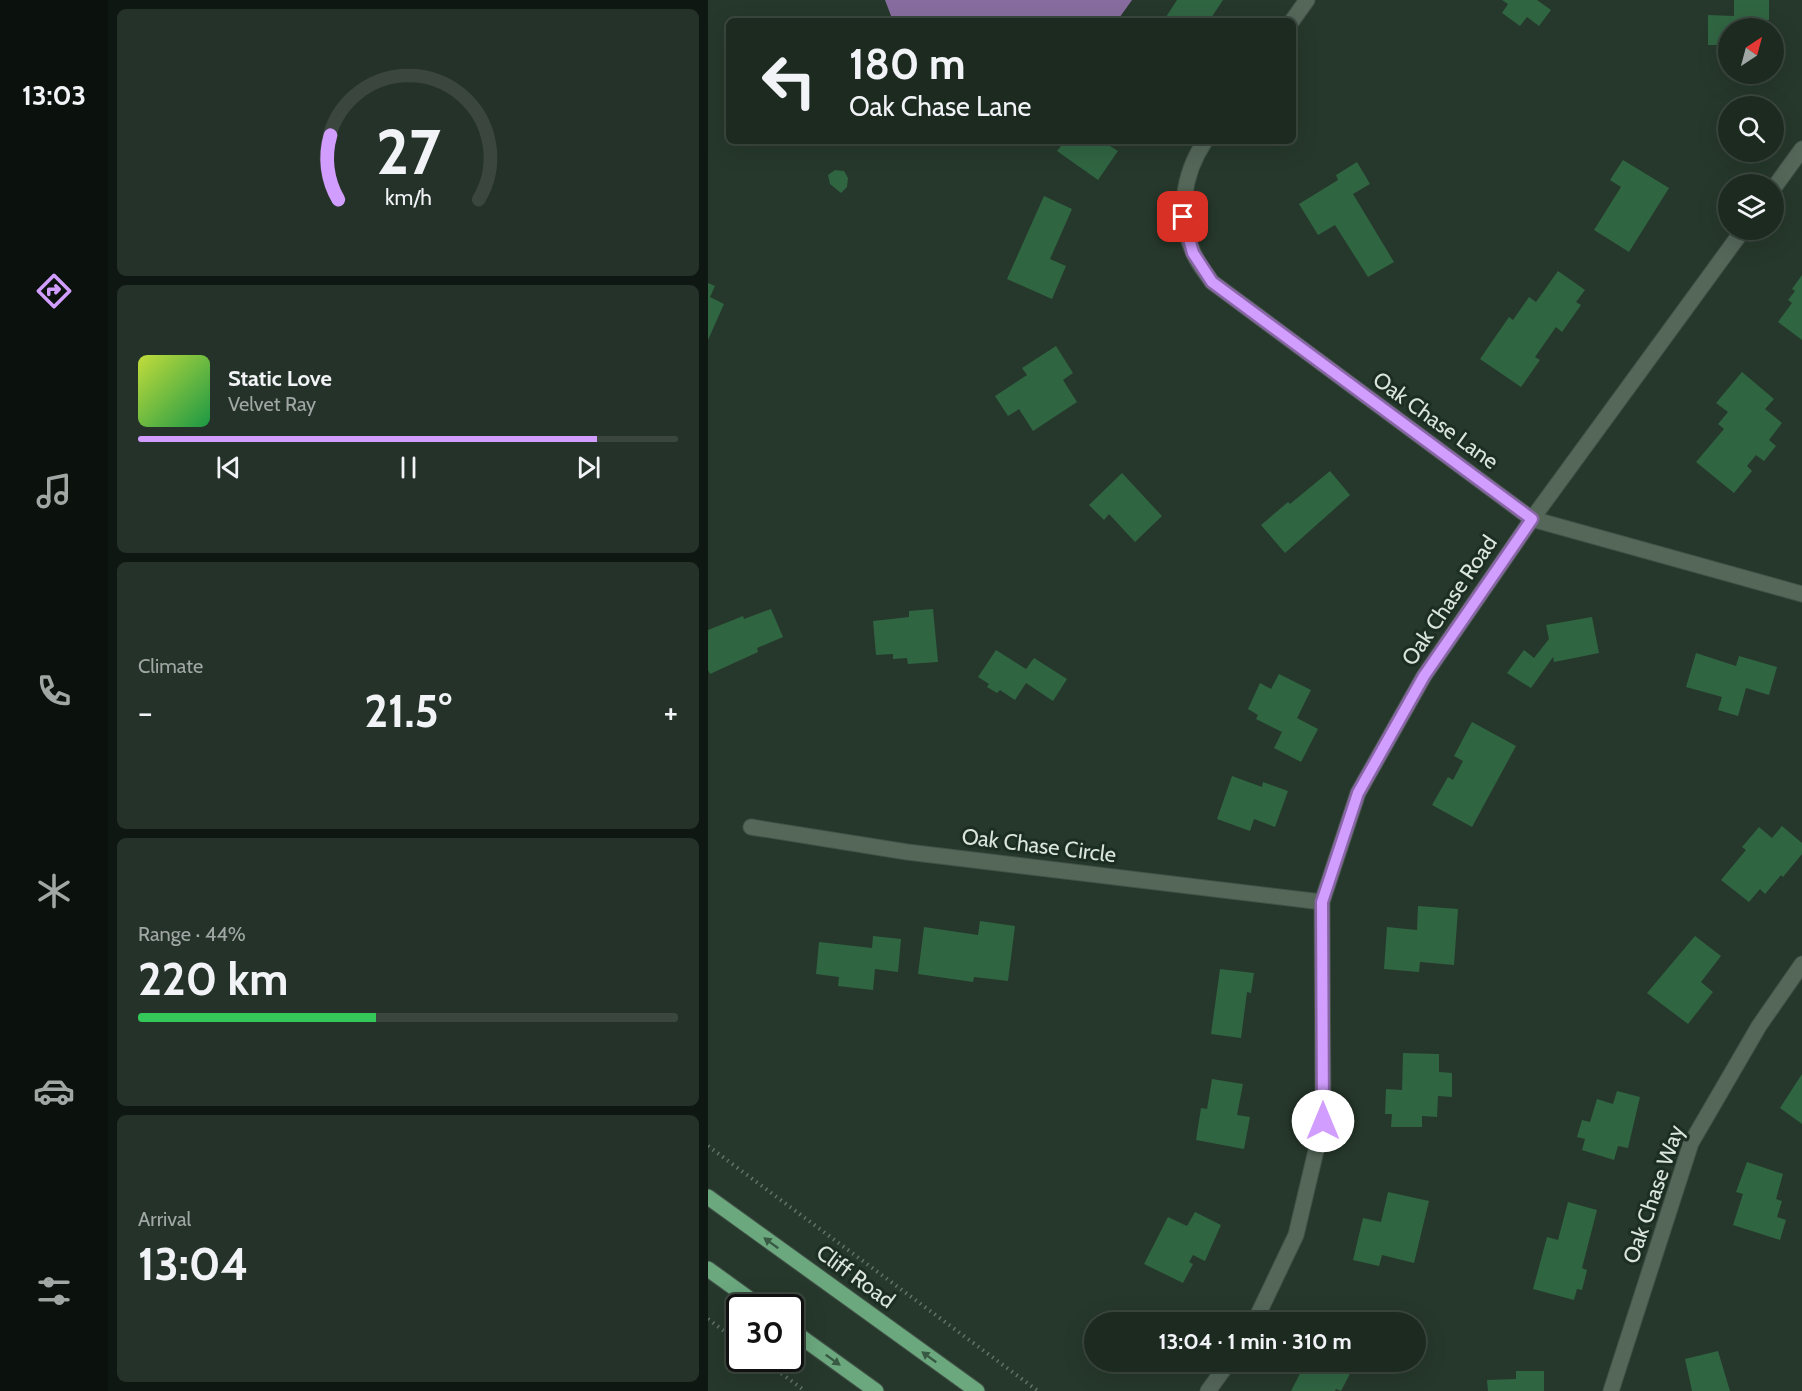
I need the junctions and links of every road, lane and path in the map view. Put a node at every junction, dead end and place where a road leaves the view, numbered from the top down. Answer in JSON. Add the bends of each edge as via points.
{"nodes":[{"id":1,"x":1307,"y":0,"type":"edge"},
{"id":2,"x":1294,"y":18,"type":"edge"},
{"id":3,"x":1204,"y":144,"type":"edge"},
{"id":4,"x":1802,"y":149,"type":"edge"},
{"id":5,"x":1784,"y":174,"type":"edge"},
{"id":6,"x":1736,"y":240,"type":"edge"},
{"id":7,"x":1532,"y":519,"type":"junction"},
{"id":8,"x":1802,"y":594,"type":"edge"},
{"id":9,"x":751,"y":827,"type":"dead end"},
{"id":10,"x":1322,"y":902,"type":"junction"},
{"id":11,"x":1802,"y":964,"type":"edge"},
{"id":12,"x":708,"y":1146,"type":"edge"},
{"id":13,"x":708,"y":1197,"type":"edge"},
{"id":14,"x":708,"y":1269,"type":"edge"},
{"id":15,"x":743,"y":1294,"type":"edge"},
{"id":16,"x":1259,"y":1312,"type":"edge"},
{"id":17,"x":708,"y":1319,"type":"edge"},
{"id":18,"x":726,"y":1332,"type":"edge"},
{"id":19,"x":804,"y":1339,"type":"edge"},
{"id":20,"x":779,"y":1372,"type":"edge"},
{"id":21,"x":1222,"y":1372,"type":"edge"},
{"id":22,"x":805,"y":1391,"type":"edge"},
{"id":23,"x":876,"y":1391,"type":"edge"},
{"id":24,"x":977,"y":1391,"type":"edge"},
{"id":25,"x":1038,"y":1391,"type":"edge"},
{"id":26,"x":1208,"y":1391,"type":"edge"},
{"id":27,"x":1611,"y":1391,"type":"edge"}],
"edges":[{"from":1,"to":2,"type":"street"},
{"from":3,"to":7,"type":"street","name":"Oak Chase Lane","via":[[1187,177],[1183,217],[1193,253],[1212,282]]},
{"from":4,"to":5,"type":"street"},
{"from":6,"to":7,"type":"street","name":"Oak Chase Road"},
{"from":7,"to":8,"type":"street","name":"Oak Chase Lane"},
{"from":7,"to":10,"type":"street","name":"Oak Chase Road","via":[[1424,676],[1358,793]]},
{"from":9,"to":10,"type":"street","name":"Oak Chase Circle","via":[[907,852]]},
{"from":10,"to":16,"type":"street","name":"Oak Chase Road","via":[[1323,1121],[1296,1235]]},
{"from":11,"to":27,"type":"street","name":"Oak Chase Way","via":[[1759,1026],[1691,1143]]},
{"from":12,"to":25,"type":"path"},
{"from":24,"to":13,"type":"main road","name":"Cliff Road","one_way":true},
{"from":14,"to":15,"type":"main road"},
{"from":17,"to":18,"type":"path"},
{"from":19,"to":23,"type":"main road","one_way":true},
{"from":20,"to":22,"type":"path"},
{"from":21,"to":26,"type":"street"}]}
